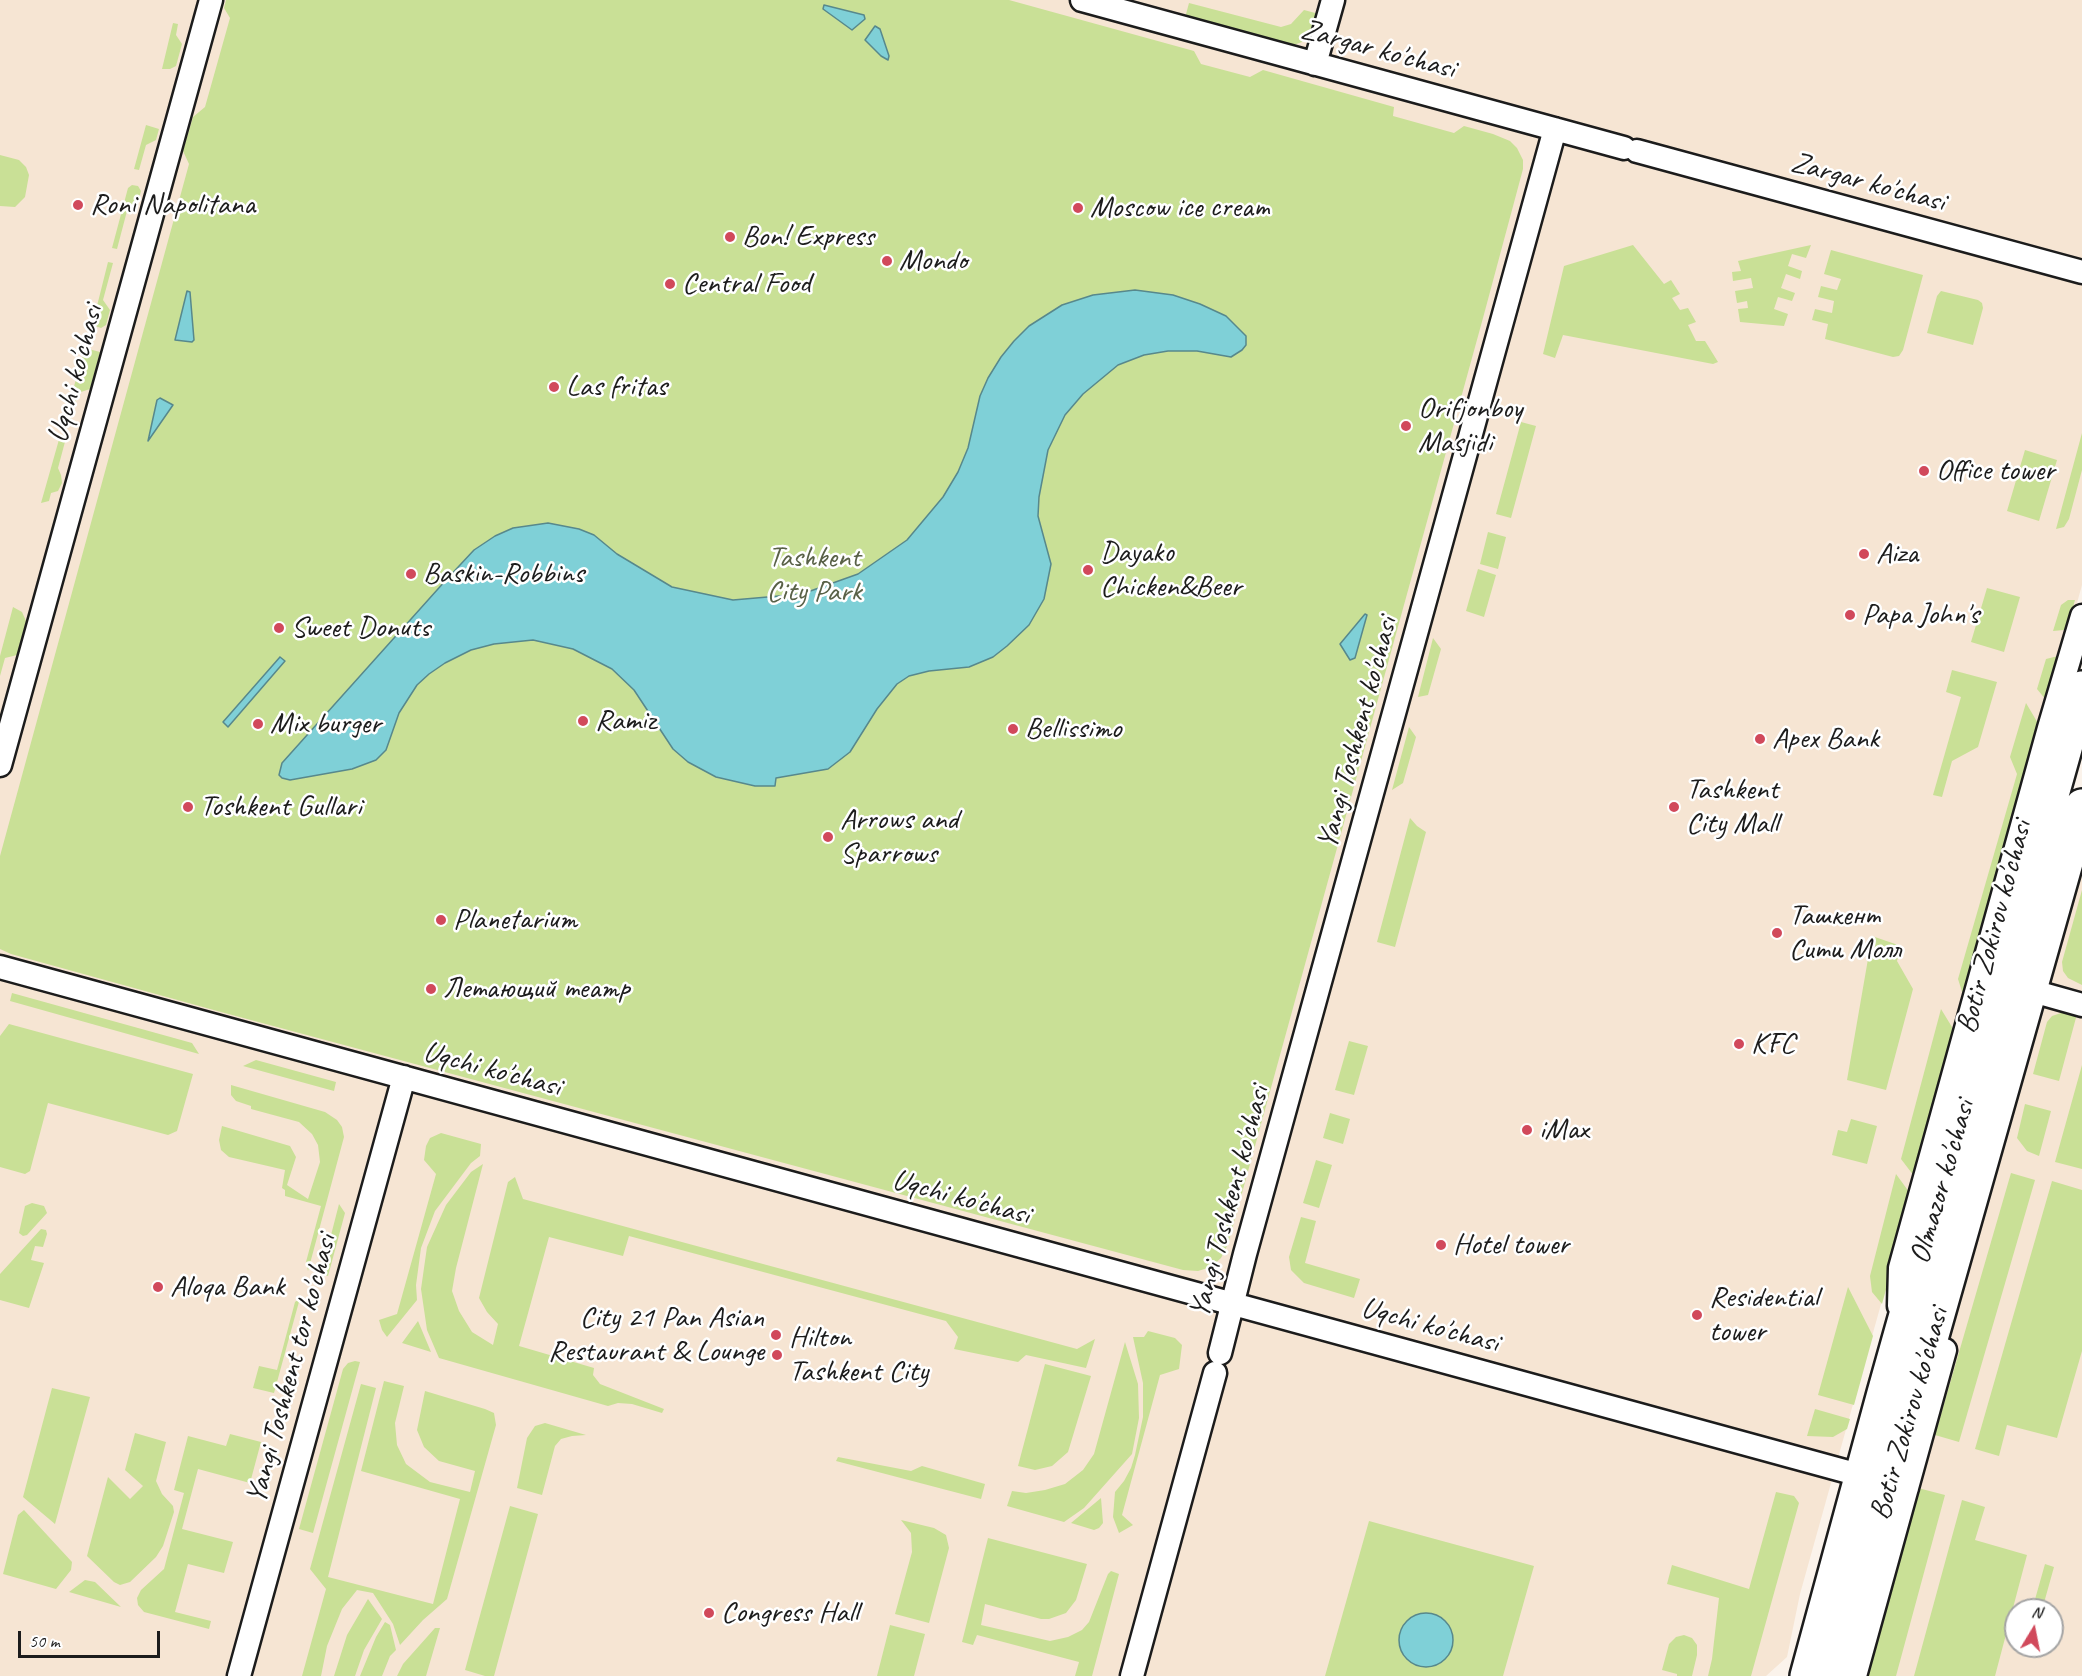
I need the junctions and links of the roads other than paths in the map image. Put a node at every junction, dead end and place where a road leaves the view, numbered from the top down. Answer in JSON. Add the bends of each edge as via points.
{"nodes":[{"id":1,"x":210,"y":0,"type":"edge"},
{"id":2,"x":1082,"y":0,"type":"edge"},
{"id":3,"x":1333,"y":0,"type":"edge"},
{"id":4,"x":1315,"y":64,"type":"junction"},
{"id":5,"x":1555,"y":129,"type":"junction"},
{"id":6,"x":2082,"y":272,"type":"edge"},
{"id":7,"x":2082,"y":616,"type":"edge"},
{"id":8,"x":2082,"y":688,"type":"edge"},
{"id":9,"x":0,"y":765,"type":"edge"},
{"id":10,"x":2082,"y":806,"type":"edge"},
{"id":11,"x":2082,"y":860,"type":"edge"},
{"id":12,"x":0,"y":967,"type":"edge"},
{"id":13,"x":2043,"y":994,"type":"junction"},
{"id":14,"x":2082,"y":1005,"type":"edge"},
{"id":15,"x":404,"y":1077,"type":"junction"},
{"id":16,"x":1234,"y":1304,"type":"junction"},
{"id":17,"x":1898,"y":1346,"type":"junction"},
{"id":18,"x":1886,"y":1482,"type":"junction"},
{"id":19,"x":239,"y":1676,"type":"edge"},
{"id":20,"x":1132,"y":1676,"type":"edge"},
{"id":21,"x":1806,"y":1676,"type":"edge"},
{"id":22,"x":1838,"y":1676,"type":"edge"},
{"id":23,"x":1855,"y":1676,"type":"edge"}],
"edges":[{"from":1,"to":9,"type":"street","name":"Uqchi ko'chasi"},
{"from":2,"to":4,"type":"street","name":"Zargar ko'chasi"},
{"from":3,"to":4,"type":"street"},
{"from":4,"to":5,"type":"street","name":"Zargar ko'chasi"},
{"from":5,"to":6,"type":"street","name":"Zargar ko'chasi"},
{"from":5,"to":16,"type":"street","name":"Yangi Toshkent ko'chasi"},
{"from":7,"to":17,"type":"street","name":"Botir Zokirov ko'chasi","via":[[1900,1268]]},
{"from":8,"to":17,"type":"main road","name":"Olmazor ko'chasi"},
{"from":10,"to":18,"type":"main road","name":"Botir Zokirov ko'chasi"},
{"from":11,"to":13,"type":"street"},
{"from":12,"to":15,"type":"street","name":"Uqchi ko'chasi"},
{"from":13,"to":14,"type":"street"},
{"from":13,"to":18,"type":"street"},
{"from":15,"to":16,"type":"street","name":"Uqchi ko'chasi"},
{"from":15,"to":19,"type":"street","name":"Yangi Toshkent tor ko'chasi"},
{"from":16,"to":18,"type":"street","name":"Uqchi ko'chasi"},
{"from":16,"to":20,"type":"street","name":"Yangi Toshkent ko'chasi"},
{"from":17,"to":18,"type":"main road","name":"Olmazor ko'chasi"},
{"from":18,"to":21,"type":"main road","name":"Olmazor ko'chasi"},
{"from":18,"to":22,"type":"main road","name":"Botir Zokirov ko'chasi"},
{"from":18,"to":23,"type":"street","name":"Botir Zokirov ko'chasi"}]}
